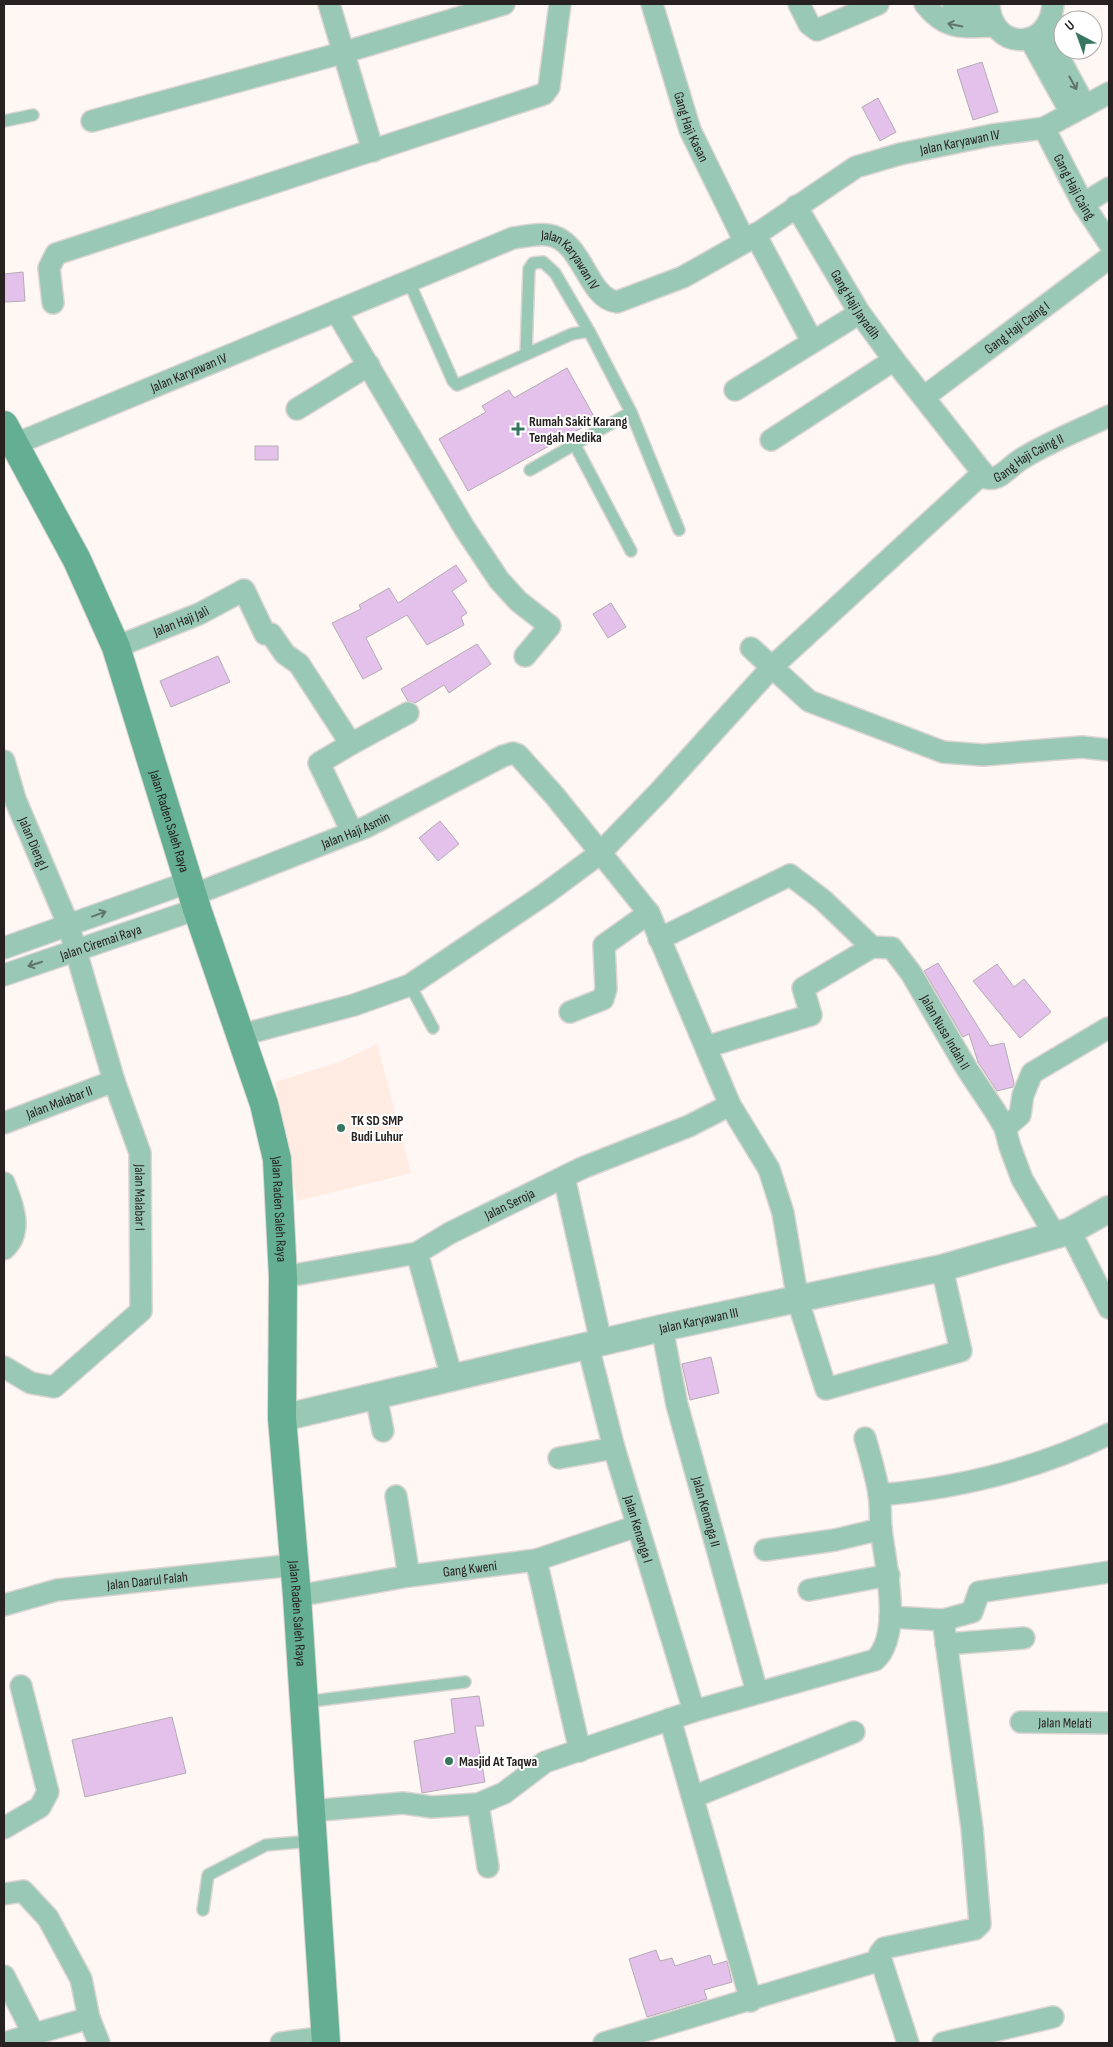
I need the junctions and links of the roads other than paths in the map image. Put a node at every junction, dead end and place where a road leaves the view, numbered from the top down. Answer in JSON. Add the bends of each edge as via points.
{"nodes":[{"id":1,"x":329,"y":4,"type":"edge"},
{"id":2,"x":504,"y":4,"type":"edge"},
{"id":3,"x":560,"y":4,"type":"edge"},
{"id":4,"x":652,"y":4,"type":"edge"},
{"id":5,"x":800,"y":4,"type":"edge"},
{"id":6,"x":878,"y":4,"type":"edge"},
{"id":7,"x":925,"y":4,"type":"edge"},
{"id":8,"x":953,"y":4,"type":"edge"},
{"id":9,"x":983,"y":4,"type":"edge"},
{"id":10,"x":989,"y":4,"type":"edge"},
{"id":11,"x":1053,"y":4,"type":"edge"},
{"id":12,"x":994,"y":26,"type":"junction"},
{"id":13,"x":1037,"y":34,"type":"junction"},
{"id":14,"x":342,"y":53,"type":"junction"},
{"id":15,"x":1109,"y":93,"type":"edge"},
{"id":16,"x":1078,"y":109,"type":"junction"},
{"id":17,"x":33,"y":115,"type":"dead end"},
{"id":18,"x":4,"y":121,"type":"edge"},
{"id":19,"x":92,"y":121,"type":"dead end"},
{"id":20,"x":1044,"y":128,"type":"junction"},
{"id":21,"x":373,"y":151,"type":"junction"},
{"id":22,"x":1109,"y":188,"type":"edge"},
{"id":23,"x":1083,"y":204,"type":"junction"},
{"id":24,"x":796,"y":206,"type":"junction"},
{"id":25,"x":750,"y":238,"type":"junction"},
{"id":26,"x":1109,"y":243,"type":"edge"},
{"id":27,"x":1109,"y":258,"type":"edge"},
{"id":28,"x":409,"y":282,"type":"junction"},
{"id":29,"x":53,"y":303,"type":"dead end"},
{"id":30,"x":336,"y":311,"type":"junction"},
{"id":31,"x":850,"y":319,"type":"dead end"},
{"id":32,"x":589,"y":331,"type":"junction"},
{"id":33,"x":812,"y":341,"type":"junction"},
{"id":34,"x":526,"y":354,"type":"junction"},
{"id":35,"x":894,"y":360,"type":"junction"},
{"id":36,"x":369,"y":365,"type":"junction"},
{"id":37,"x":735,"y":390,"type":"dead end"},
{"id":38,"x":924,"y":397,"type":"junction"},
{"id":39,"x":297,"y":409,"type":"dead end"},
{"id":40,"x":631,"y":412,"type":"junction"},
{"id":41,"x":1109,"y":416,"type":"edge"},
{"id":42,"x":8,"y":435,"type":"edge"},
{"id":43,"x":771,"y":440,"type":"dead end"},
{"id":44,"x":575,"y":445,"type":"junction"},
{"id":45,"x":530,"y":470,"type":"dead end"},
{"id":46,"x":983,"y":473,"type":"junction"},
{"id":47,"x":679,"y":530,"type":"dead end"},
{"id":48,"x":631,"y":551,"type":"dead end"},
{"id":49,"x":116,"y":648,"type":"junction"},
{"id":50,"x":750,"y":648,"type":"dead end"},
{"id":51,"x":524,"y":656,"type":"dead end"},
{"id":52,"x":780,"y":674,"type":"junction"},
{"id":53,"x":408,"y":713,"type":"dead end"},
{"id":54,"x":351,"y":744,"type":"junction"},
{"id":55,"x":1109,"y":750,"type":"edge"},
{"id":56,"x":4,"y":761,"type":"edge"},
{"id":57,"x":10,"y":802,"type":"edge"},
{"id":58,"x":352,"y":832,"type":"junction"},
{"id":59,"x":599,"y":854,"type":"junction"},
{"id":60,"x":193,"y":895,"type":"junction"},
{"id":61,"x":648,"y":913,"type":"junction"},
{"id":62,"x":68,"y":924,"type":"junction"},
{"id":63,"x":660,"y":939,"type":"junction"},
{"id":64,"x":872,"y":947,"type":"junction"},
{"id":65,"x":4,"y":948,"type":"edge"},
{"id":66,"x":76,"y":951,"type":"junction"},
{"id":67,"x":4,"y":974,"type":"edge"},
{"id":68,"x":410,"y":986,"type":"junction"},
{"id":69,"x":570,"y":1012,"type":"dead end"},
{"id":70,"x":433,"y":1028,"type":"dead end"},
{"id":71,"x":1108,"y":1028,"type":"dead end"},
{"id":72,"x":241,"y":1035,"type":"junction"},
{"id":73,"x":706,"y":1046,"type":"junction"},
{"id":74,"x":114,"y":1081,"type":"junction"},
{"id":75,"x":730,"y":1105,"type":"junction"},
{"id":76,"x":4,"y":1123,"type":"edge"},
{"id":77,"x":1005,"y":1128,"type":"junction"},
{"id":78,"x":564,"y":1178,"type":"junction"},
{"id":79,"x":4,"y":1183,"type":"edge"},
{"id":80,"x":1109,"y":1209,"type":"edge"},
{"id":81,"x":1063,"y":1233,"type":"junction"},
{"id":82,"x":4,"y":1249,"type":"edge"},
{"id":83,"x":417,"y":1253,"type":"junction"},
{"id":84,"x":942,"y":1268,"type":"junction"},
{"id":85,"x":283,"y":1277,"type":"junction"},
{"id":86,"x":798,"y":1300,"type":"junction"},
{"id":87,"x":1109,"y":1308,"type":"edge"},
{"id":88,"x":662,"y":1328,"type":"junction"},
{"id":89,"x":595,"y":1344,"type":"junction"},
{"id":90,"x":4,"y":1367,"type":"edge"},
{"id":91,"x":452,"y":1378,"type":"junction"},
{"id":92,"x":376,"y":1396,"type":"junction"},
{"id":93,"x":282,"y":1418,"type":"junction"},
{"id":94,"x":383,"y":1431,"type":"dead end"},
{"id":95,"x":1109,"y":1434,"type":"edge"},
{"id":96,"x":866,"y":1438,"type":"dead end"},
{"id":97,"x":614,"y":1448,"type":"junction"},
{"id":98,"x":559,"y":1458,"type":"dead end"},
{"id":99,"x":879,"y":1495,"type":"junction"},
{"id":100,"x":396,"y":1496,"type":"dead end"},
{"id":101,"x":638,"y":1526,"type":"junction"},
{"id":102,"x":881,"y":1528,"type":"junction"},
{"id":103,"x":765,"y":1550,"type":"dead end"},
{"id":104,"x":536,"y":1560,"type":"junction"},
{"id":105,"x":294,"y":1566,"type":"junction"},
{"id":106,"x":1109,"y":1572,"type":"edge"},
{"id":107,"x":889,"y":1575,"type":"junction"},
{"id":108,"x":409,"y":1576,"type":"junction"},
{"id":109,"x":809,"y":1590,"type":"dead end"},
{"id":110,"x":297,"y":1596,"type":"junction"},
{"id":111,"x":4,"y":1605,"type":"edge"},
{"id":112,"x":890,"y":1616,"type":"junction"},
{"id":113,"x":942,"y":1620,"type":"junction"},
{"id":114,"x":1024,"y":1638,"type":"dead end"},
{"id":115,"x":946,"y":1644,"type":"junction"},
{"id":116,"x":465,"y":1682,"type":"dead end"},
{"id":117,"x":21,"y":1686,"type":"dead end"},
{"id":118,"x":757,"y":1692,"type":"junction"},
{"id":119,"x":304,"y":1702,"type":"junction"},
{"id":120,"x":694,"y":1712,"type":"junction"},
{"id":121,"x":670,"y":1719,"type":"junction"},
{"id":122,"x":1021,"y":1722,"type":"dead end"},
{"id":123,"x":1109,"y":1723,"type":"edge"},
{"id":124,"x":854,"y":1732,"type":"dead end"},
{"id":125,"x":580,"y":1751,"type":"junction"},
{"id":126,"x":693,"y":1797,"type":"junction"},
{"id":127,"x":478,"y":1804,"type":"junction"},
{"id":128,"x":310,"y":1810,"type":"junction"},
{"id":129,"x":4,"y":1828,"type":"edge"},
{"id":130,"x":312,"y":1841,"type":"junction"},
{"id":131,"x":488,"y":1867,"type":"dead end"},
{"id":132,"x":4,"y":1894,"type":"edge"},
{"id":133,"x":203,"y":1910,"type":"dead end"},
{"id":134,"x":881,"y":1960,"type":"junction"},
{"id":135,"x":4,"y":1976,"type":"edge"},
{"id":136,"x":751,"y":2001,"type":"junction"},
{"id":137,"x":1053,"y":2017,"type":"dead end"},
{"id":138,"x":89,"y":2018,"type":"junction"},
{"id":139,"x":33,"y":2033,"type":"junction"},
{"id":140,"x":326,"y":2040,"type":"edge"},
{"id":141,"x":4,"y":2043,"type":"edge"},
{"id":142,"x":99,"y":2043,"type":"edge"},
{"id":143,"x":281,"y":2043,"type":"edge"},
{"id":144,"x":604,"y":2043,"type":"edge"},
{"id":145,"x":908,"y":2043,"type":"edge"},
{"id":146,"x":943,"y":2043,"type":"edge"}],
"edges":[{"from":1,"to":14,"type":"street"},
{"from":2,"to":14,"type":"street"},
{"from":3,"to":21,"type":"street","via":[[549,87],[544,94]]},
{"from":4,"to":25,"type":"street","name":"Gang Haji Kasan","via":[[690,130]]},
{"from":5,"to":6,"type":"street","via":[[809,24],[817,30]]},
{"from":12,"to":7,"type":"street","one_way":true,"via":[[950,25],[936,17]]},
{"from":8,"to":9,"type":"street","via":[[967,10]]},
{"from":10,"to":12,"type":"street"},
{"from":11,"to":13,"type":"street","via":[[1052,17]]},
{"from":12,"to":13,"type":"street","via":[[1017,40]]},
{"from":13,"to":16,"type":"street"},
{"from":14,"to":19,"type":"street"},
{"from":14,"to":21,"type":"street"},
{"from":15,"to":16,"type":"street","name":"Jalan Karyawan IV"},
{"from":16,"to":20,"type":"street","name":"Jalan Karyawan IV"},
{"from":17,"to":18,"type":"lane"},
{"from":20,"to":23,"type":"street","name":"Gang Haji Caing"},
{"from":20,"to":24,"type":"street","name":"Jalan Karyawan IV","via":[[900,154],[856,167]]},
{"from":21,"to":29,"type":"street","via":[[56,254],[49,268]]},
{"from":22,"to":23,"type":"street"},
{"from":23,"to":26,"type":"street","name":"Gang Haji Caing"},
{"from":24,"to":25,"type":"street","name":"Jalan Karyawan IV"},
{"from":24,"to":35,"type":"street","name":"Gang Haji Jayadih","via":[[859,312]]},
{"from":25,"to":28,"type":"street","name":"Jalan Karyawan IV","via":[[683,277],[617,302],[607,299],[599,291],[576,254],[563,241],[548,235],[513,238]]},
{"from":25,"to":33,"type":"street","name":"Gang Haji Kasan"},
{"from":27,"to":38,"type":"street","name":"Gang Haji Caing I"},
{"from":28,"to":30,"type":"street","name":"Jalan Karyawan IV"},
{"from":28,"to":34,"type":"lane","via":[[455,384],[464,383]]},
{"from":30,"to":36,"type":"street"},
{"from":30,"to":42,"type":"street","name":"Jalan Karyawan IV"},
{"from":31,"to":33,"type":"street"},
{"from":32,"to":34,"type":"lane","via":[[572,334]]},
{"from":32,"to":34,"type":"lane","via":[[555,273],[543,262],[533,263],[528,269]]},
{"from":32,"to":40,"type":"lane"},
{"from":33,"to":37,"type":"street"},
{"from":35,"to":38,"type":"street","name":"Gang Haji Jayadih"},
{"from":35,"to":43,"type":"street"},
{"from":36,"to":39,"type":"street"},
{"from":36,"to":51,"type":"street","via":[[465,529],[499,580],[518,601],[550,626]]},
{"from":38,"to":46,"type":"street","name":"Gang Haji Caing II"},
{"from":40,"to":44,"type":"lane"},
{"from":40,"to":47,"type":"lane"},
{"from":41,"to":46,"type":"street","name":"Gang Haji Caing II","via":[[1020,460],[999,477],[993,479]]},
{"from":42,"to":49,"type":"main road","name":"Jalan Raden Saleh Raya","via":[[77,560]]},
{"from":44,"to":45,"type":"lane"},
{"from":44,"to":48,"type":"lane"},
{"from":46,"to":52,"type":"street"},
{"from":49,"to":54,"type":"street","name":"Jalan Haji Jali","via":[[199,614],[244,590],[265,634],[271,634],[285,654],[299,664]]},
{"from":49,"to":60,"type":"main road","name":"Jalan Raden Saleh Raya"},
{"from":50,"to":52,"type":"street"},
{"from":52,"to":55,"type":"street","via":[[809,701],[943,752],[983,755],[1082,747]]},
{"from":52,"to":59,"type":"street"},
{"from":53,"to":54,"type":"street"},
{"from":54,"to":58,"type":"street","via":[[319,763]]},
{"from":56,"to":57,"type":"street","name":"Jalan Dieng I"},
{"from":57,"to":62,"type":"street","name":"Jalan Dieng I"},
{"from":58,"to":59,"type":"street","name":"Jalan Haji Asmin","via":[[512,753],[522,759],[554,795]]},
{"from":58,"to":60,"type":"street","name":"Jalan Haji Asmin"},
{"from":59,"to":61,"type":"street"},
{"from":59,"to":68,"type":"street"},
{"from":62,"to":60,"type":"street","name":"Jalan Ciremai Raya","one_way":true},
{"from":60,"to":66,"type":"street","name":"Jalan Ciremai Raya"},
{"from":60,"to":72,"type":"main road","name":"Jalan Raden Saleh Raya"},
{"from":61,"to":63,"type":"street"},
{"from":61,"to":69,"type":"street","via":[[604,945],[606,989],[603,999]]},
{"from":62,"to":65,"type":"street","name":"Jalan Ciremai Raya"},
{"from":62,"to":66,"type":"street","name":"Jalan Malabar I"},
{"from":63,"to":64,"type":"street","via":[[793,875]]},
{"from":63,"to":73,"type":"street"},
{"from":64,"to":73,"type":"street","via":[[803,988],[811,1015]]},
{"from":64,"to":77,"type":"street","name":"Jalan Nusa Indah II","via":[[892,948]]},
{"from":66,"to":67,"type":"street","name":"Jalan Ciremai Raya","one_way":true},
{"from":66,"to":74,"type":"street","name":"Jalan Malabar I"},
{"from":68,"to":70,"type":"lane"},
{"from":68,"to":72,"type":"street","via":[[354,1005]]},
{"from":71,"to":77,"type":"street","via":[[1032,1073],[1023,1095],[1020,1115]]},
{"from":72,"to":85,"type":"main road","name":"Jalan Raden Saleh Raya","via":[[264,1104],[277,1159]]},
{"from":73,"to":75,"type":"street"},
{"from":74,"to":76,"type":"street","name":"Jalan Malabar II"},
{"from":74,"to":90,"type":"street","name":"Jalan Malabar I","via":[[140,1153],[141,1311],[54,1387],[31,1383]]},
{"from":75,"to":78,"type":"street","name":"Jalan Seroja","via":[[689,1126]]},
{"from":75,"to":86,"type":"street","via":[[769,1169],[783,1213]]},
{"from":77,"to":81,"type":"street","name":"Jalan Nusa Indah II","via":[[1022,1179]]},
{"from":78,"to":83,"type":"street","name":"Jalan Seroja","via":[[482,1217]]},
{"from":78,"to":89,"type":"street","name":"Jalan Kenanga I"},
{"from":79,"to":82,"type":"street","via":[[14,1209],[15,1228]]},
{"from":80,"to":81,"type":"street","name":"Jalan Karyawan III"},
{"from":81,"to":84,"type":"street","name":"Jalan Karyawan III"},
{"from":81,"to":87,"type":"street","name":"Jalan Nusa Indah II"},
{"from":83,"to":85,"type":"street","name":"Jalan Seroja"},
{"from":83,"to":91,"type":"street"},
{"from":84,"to":86,"type":"street","name":"Jalan Karyawan III"},
{"from":84,"to":86,"type":"street","via":[[961,1351],[826,1389]]},
{"from":85,"to":93,"type":"main road","name":"Jalan Raden Saleh Raya"},
{"from":86,"to":88,"type":"street","name":"Jalan Karyawan III"},
{"from":88,"to":89,"type":"street","name":"Jalan Karyawan III"},
{"from":88,"to":118,"type":"street","name":"Jalan Kenanga II","via":[[677,1405]]},
{"from":89,"to":91,"type":"street","name":"Jalan Karyawan III"},
{"from":89,"to":97,"type":"street","name":"Jalan Kenanga I"},
{"from":91,"to":92,"type":"street","name":"Jalan Karyawan III"},
{"from":92,"to":93,"type":"street","name":"Jalan Karyawan III"},
{"from":92,"to":94,"type":"street"},
{"from":93,"to":105,"type":"main road","name":"Jalan Raden Saleh Raya"},
{"from":95,"to":99,"type":"street","via":[[1080,1448],[1008,1473],[925,1491]]},
{"from":96,"to":99,"type":"street"},
{"from":97,"to":98,"type":"street"},
{"from":97,"to":101,"type":"street","name":"Jalan Kenanga I"},
{"from":99,"to":102,"type":"street"},
{"from":100,"to":108,"type":"street"},
{"from":101,"to":104,"type":"street","name":"Gang Kweni"},
{"from":101,"to":120,"type":"street","name":"Jalan Kenanga I"},
{"from":102,"to":103,"type":"street","via":[[835,1540]]},
{"from":102,"to":107,"type":"street"},
{"from":104,"to":108,"type":"street","name":"Gang Kweni"},
{"from":104,"to":125,"type":"street"},
{"from":105,"to":110,"type":"main road","name":"Jalan Raden Saleh Raya"},
{"from":105,"to":111,"type":"street","name":"Jalan Daarul Falah","via":[[57,1590]]},
{"from":106,"to":113,"type":"street","via":[[979,1592],[972,1612]]},
{"from":107,"to":109,"type":"street"},
{"from":107,"to":112,"type":"street"},
{"from":108,"to":110,"type":"street","name":"Gang Kweni"},
{"from":110,"to":119,"type":"main road","name":"Jalan Raden Saleh Raya"},
{"from":112,"to":113,"type":"street"},
{"from":112,"to":118,"type":"street","via":[[882,1653],[875,1660]]},
{"from":113,"to":115,"type":"street"},
{"from":114,"to":115,"type":"street"},
{"from":115,"to":134,"type":"street","via":[[972,1828],[980,1924],[976,1929],[884,1948],[880,1953]]},
{"from":116,"to":119,"type":"lane"},
{"from":117,"to":129,"type":"street","via":[[48,1792],[40,1808]]},
{"from":118,"to":120,"type":"street"},
{"from":119,"to":128,"type":"main road","name":"Jalan Raden Saleh Raya"},
{"from":120,"to":121,"type":"street"},
{"from":121,"to":125,"type":"street"},
{"from":121,"to":126,"type":"street"},
{"from":122,"to":123,"type":"street","name":"Jalan Melati"},
{"from":124,"to":126,"type":"street"},
{"from":125,"to":127,"type":"street","via":[[545,1762],[504,1793]]},
{"from":126,"to":136,"type":"street"},
{"from":127,"to":128,"type":"street","via":[[432,1807],[402,1803]]},
{"from":127,"to":131,"type":"street"},
{"from":128,"to":130,"type":"main road","name":"Jalan Raden Saleh Raya"},
{"from":130,"to":133,"type":"lane","via":[[266,1845],[208,1875]]},
{"from":130,"to":140,"type":"main road","name":"Jalan Raden Saleh Raya"},
{"from":132,"to":138,"type":"street","via":[[23,1891],[48,1918],[81,1979]]},
{"from":134,"to":136,"type":"street"},
{"from":134,"to":145,"type":"street"},
{"from":135,"to":139,"type":"street"},
{"from":136,"to":144,"type":"street"},
{"from":137,"to":146,"type":"street"},
{"from":138,"to":139,"type":"street"},
{"from":138,"to":142,"type":"street"},
{"from":139,"to":141,"type":"street"},
{"from":140,"to":143,"type":"street"}]}
